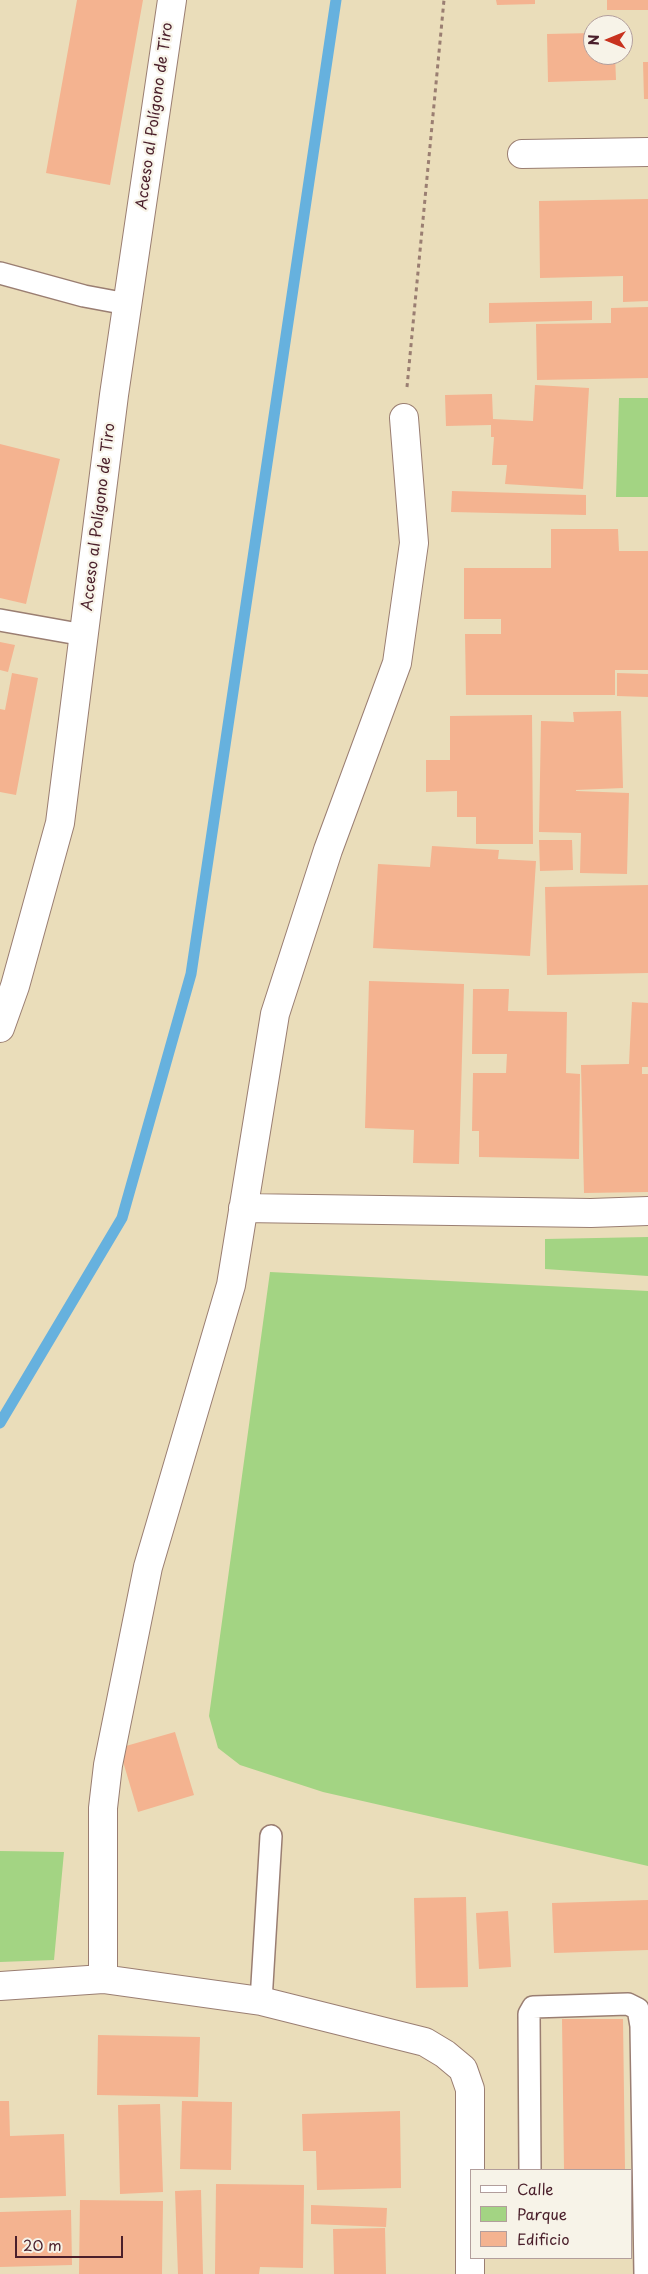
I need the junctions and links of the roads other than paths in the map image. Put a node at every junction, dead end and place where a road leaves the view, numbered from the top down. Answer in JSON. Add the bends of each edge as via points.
{"nodes":[{"id":1,"x":172,"y":0,"type":"edge"},
{"id":2,"x":648,"y":152,"type":"edge"},
{"id":3,"x":522,"y":154,"type":"dead end"},
{"id":4,"x":0,"y":273,"type":"edge"},
{"id":5,"x":127,"y":304,"type":"junction"},
{"id":6,"x":404,"y":418,"type":"road end"},
{"id":7,"x":0,"y":620,"type":"edge"},
{"id":8,"x":84,"y":635,"type":"junction"},
{"id":9,"x":0,"y":1028,"type":"edge"},
{"id":10,"x":243,"y":1208,"type":"junction"},
{"id":11,"x":648,"y":1211,"type":"edge"},
{"id":12,"x":271,"y":1836,"type":"dead end"},
{"id":13,"x":103,"y":1979,"type":"junction"},
{"id":14,"x":0,"y":1986,"type":"edge"},
{"id":15,"x":261,"y":2001,"type":"junction"},
{"id":16,"x":530,"y":2169,"type":"edge"},
{"id":17,"x":645,"y":2188,"type":"edge"},
{"id":18,"x":638,"y":2247,"type":"edge"},
{"id":19,"x":470,"y":2274,"type":"edge"},
{"id":20,"x":645,"y":2274,"type":"edge"}],
"edges":[{"from":1,"to":5,"type":"street","name":"Acceso al Polígono de Tiro"},
{"from":2,"to":3,"type":"street"},
{"from":4,"to":5,"type":"lane"},
{"from":5,"to":8,"type":"street","name":"Acceso al Polígono de Tiro"},
{"from":6,"to":10,"type":"street","via":[[414,543],[397,663],[328,850],[275,1014]]},
{"from":7,"to":8,"type":"lane"},
{"from":8,"to":9,"type":"street","name":"Acceso al Polígono de Tiro","via":[[60,823],[15,986]]},
{"from":10,"to":11,"type":"street"},
{"from":10,"to":13,"type":"street","via":[[231,1285],[148,1567],[108,1765],[103,1808]]},
{"from":12,"to":15,"type":"lane"},
{"from":13,"to":14,"type":"street"},
{"from":13,"to":15,"type":"street"},
{"from":15,"to":19,"type":"street","via":[[424,2042],[463,2069],[470,2089]]},
{"from":16,"to":17,"type":"lane","via":[[529,2014],[533,2007],[628,2004],[638,2009],[640,2026]]},
{"from":17,"to":18,"type":"lane"},
{"from":18,"to":20,"type":"lane"}]}
